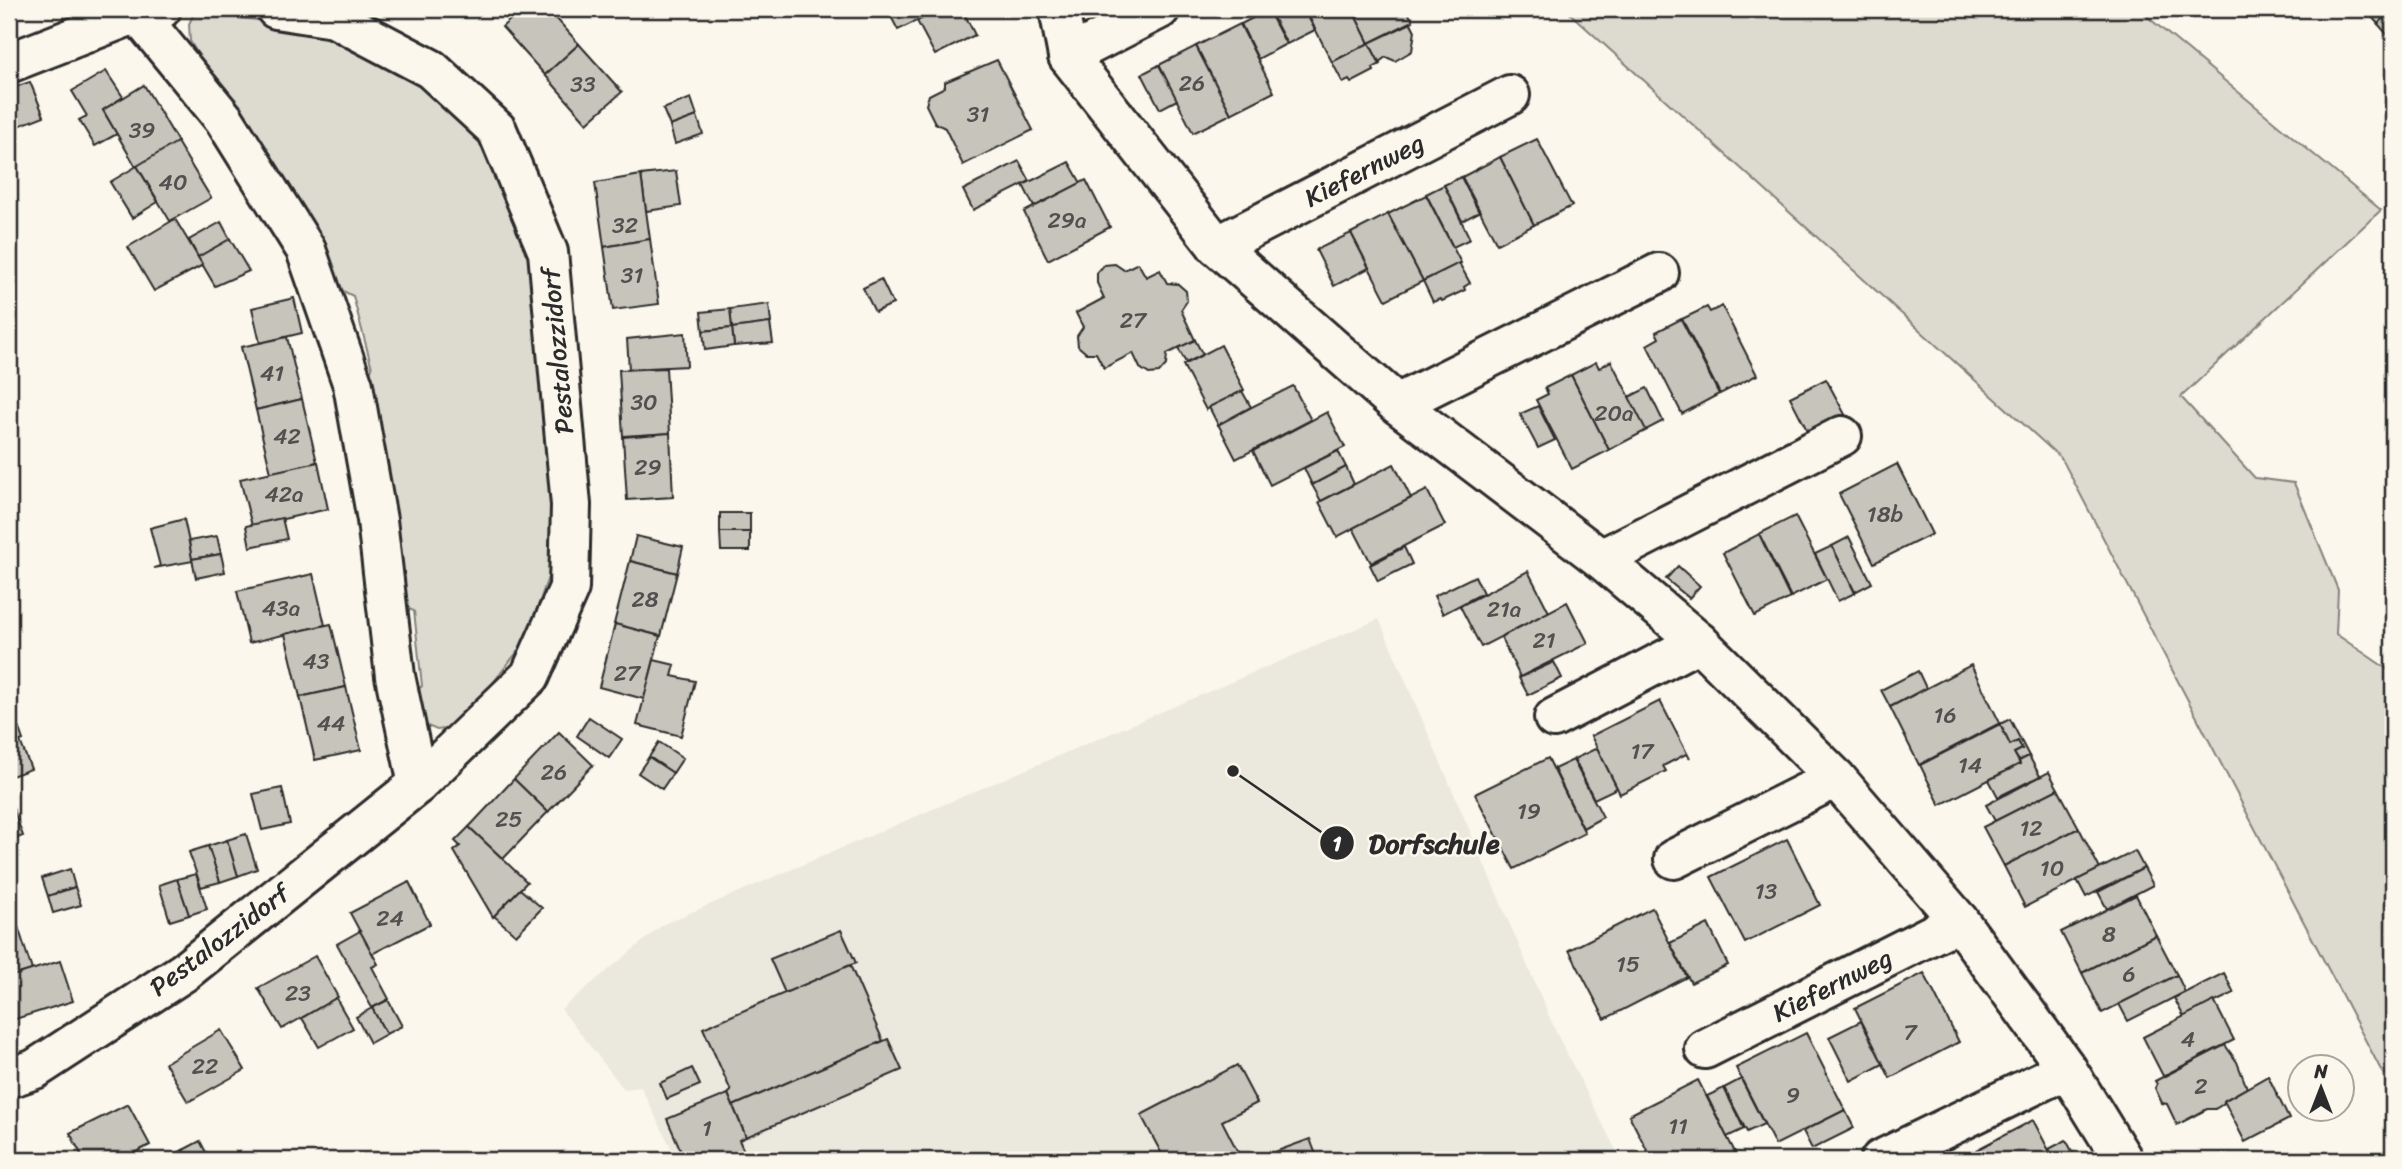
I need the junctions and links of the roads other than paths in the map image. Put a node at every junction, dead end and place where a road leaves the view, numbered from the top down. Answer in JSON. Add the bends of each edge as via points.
{"nodes":[{"id":1,"x":276,"y":9,"type":"edge"},
{"id":2,"x":1059,"y":9,"type":"edge"},
{"id":3,"x":1160,"y":9,"type":"edge"},
{"id":4,"x":149,"y":11,"type":"edge"},
{"id":5,"x":1069,"y":56,"type":"junction"},
{"id":6,"x":9,"y":63,"type":"edge"},
{"id":7,"x":1510,"y":95,"type":"dead end"},
{"id":8,"x":1217,"y":246,"type":"junction"},
{"id":9,"x":1659,"y":273,"type":"dead end"},
{"id":10,"x":1397,"y":404,"type":"junction"},
{"id":11,"x":1842,"y":436,"type":"dead end"},
{"id":12,"x":1601,"y":559,"type":"junction"},
{"id":13,"x":1699,"y":642,"type":"junction"},
{"id":14,"x":1553,"y":718,"type":"dead end"},
{"id":15,"x":1836,"y":778,"type":"junction"},
{"id":16,"x":418,"y":784,"type":"junction"},
{"id":17,"x":1674,"y":859,"type":"dead end"},
{"id":18,"x":1959,"y":920,"type":"junction"},
{"id":19,"x":1705,"y":1049,"type":"dead end"},
{"id":20,"x":2067,"y":1069,"type":"junction"},
{"id":21,"x":9,"y":1078,"type":"edge"},
{"id":22,"x":1880,"y":1160,"type":"edge"},
{"id":23,"x":2123,"y":1160,"type":"edge"}],
"edges":[{"from":1,"to":16,"type":"street","name":"Pestalozzidorf","via":[[334,18],[431,69],[497,130],[548,252],[571,505],[569,588],[530,676]]},
{"from":2,"to":5,"type":"street"},
{"from":3,"to":5,"type":"street"},
{"from":4,"to":6,"type":"street"},
{"from":4,"to":16,"type":"street","via":[[306,250],[354,385],[377,520],[395,676]]},
{"from":5,"to":8,"type":"street"},
{"from":7,"to":8,"type":"street","name":"Kiefernweg"},
{"from":8,"to":10,"type":"street"},
{"from":9,"to":10,"type":"street"},
{"from":10,"to":12,"type":"street"},
{"from":11,"to":12,"type":"street"},
{"from":12,"to":13,"type":"street"},
{"from":13,"to":14,"type":"street"},
{"from":13,"to":15,"type":"street"},
{"from":15,"to":17,"type":"street"},
{"from":15,"to":18,"type":"street"},
{"from":16,"to":21,"type":"street","name":"Pestalozzidorf","via":[[184,972],[35,1069]]},
{"from":18,"to":19,"type":"street","name":"Kiefernweg"},
{"from":18,"to":20,"type":"street"},
{"from":20,"to":22,"type":"street"},
{"from":20,"to":23,"type":"street"}]}
